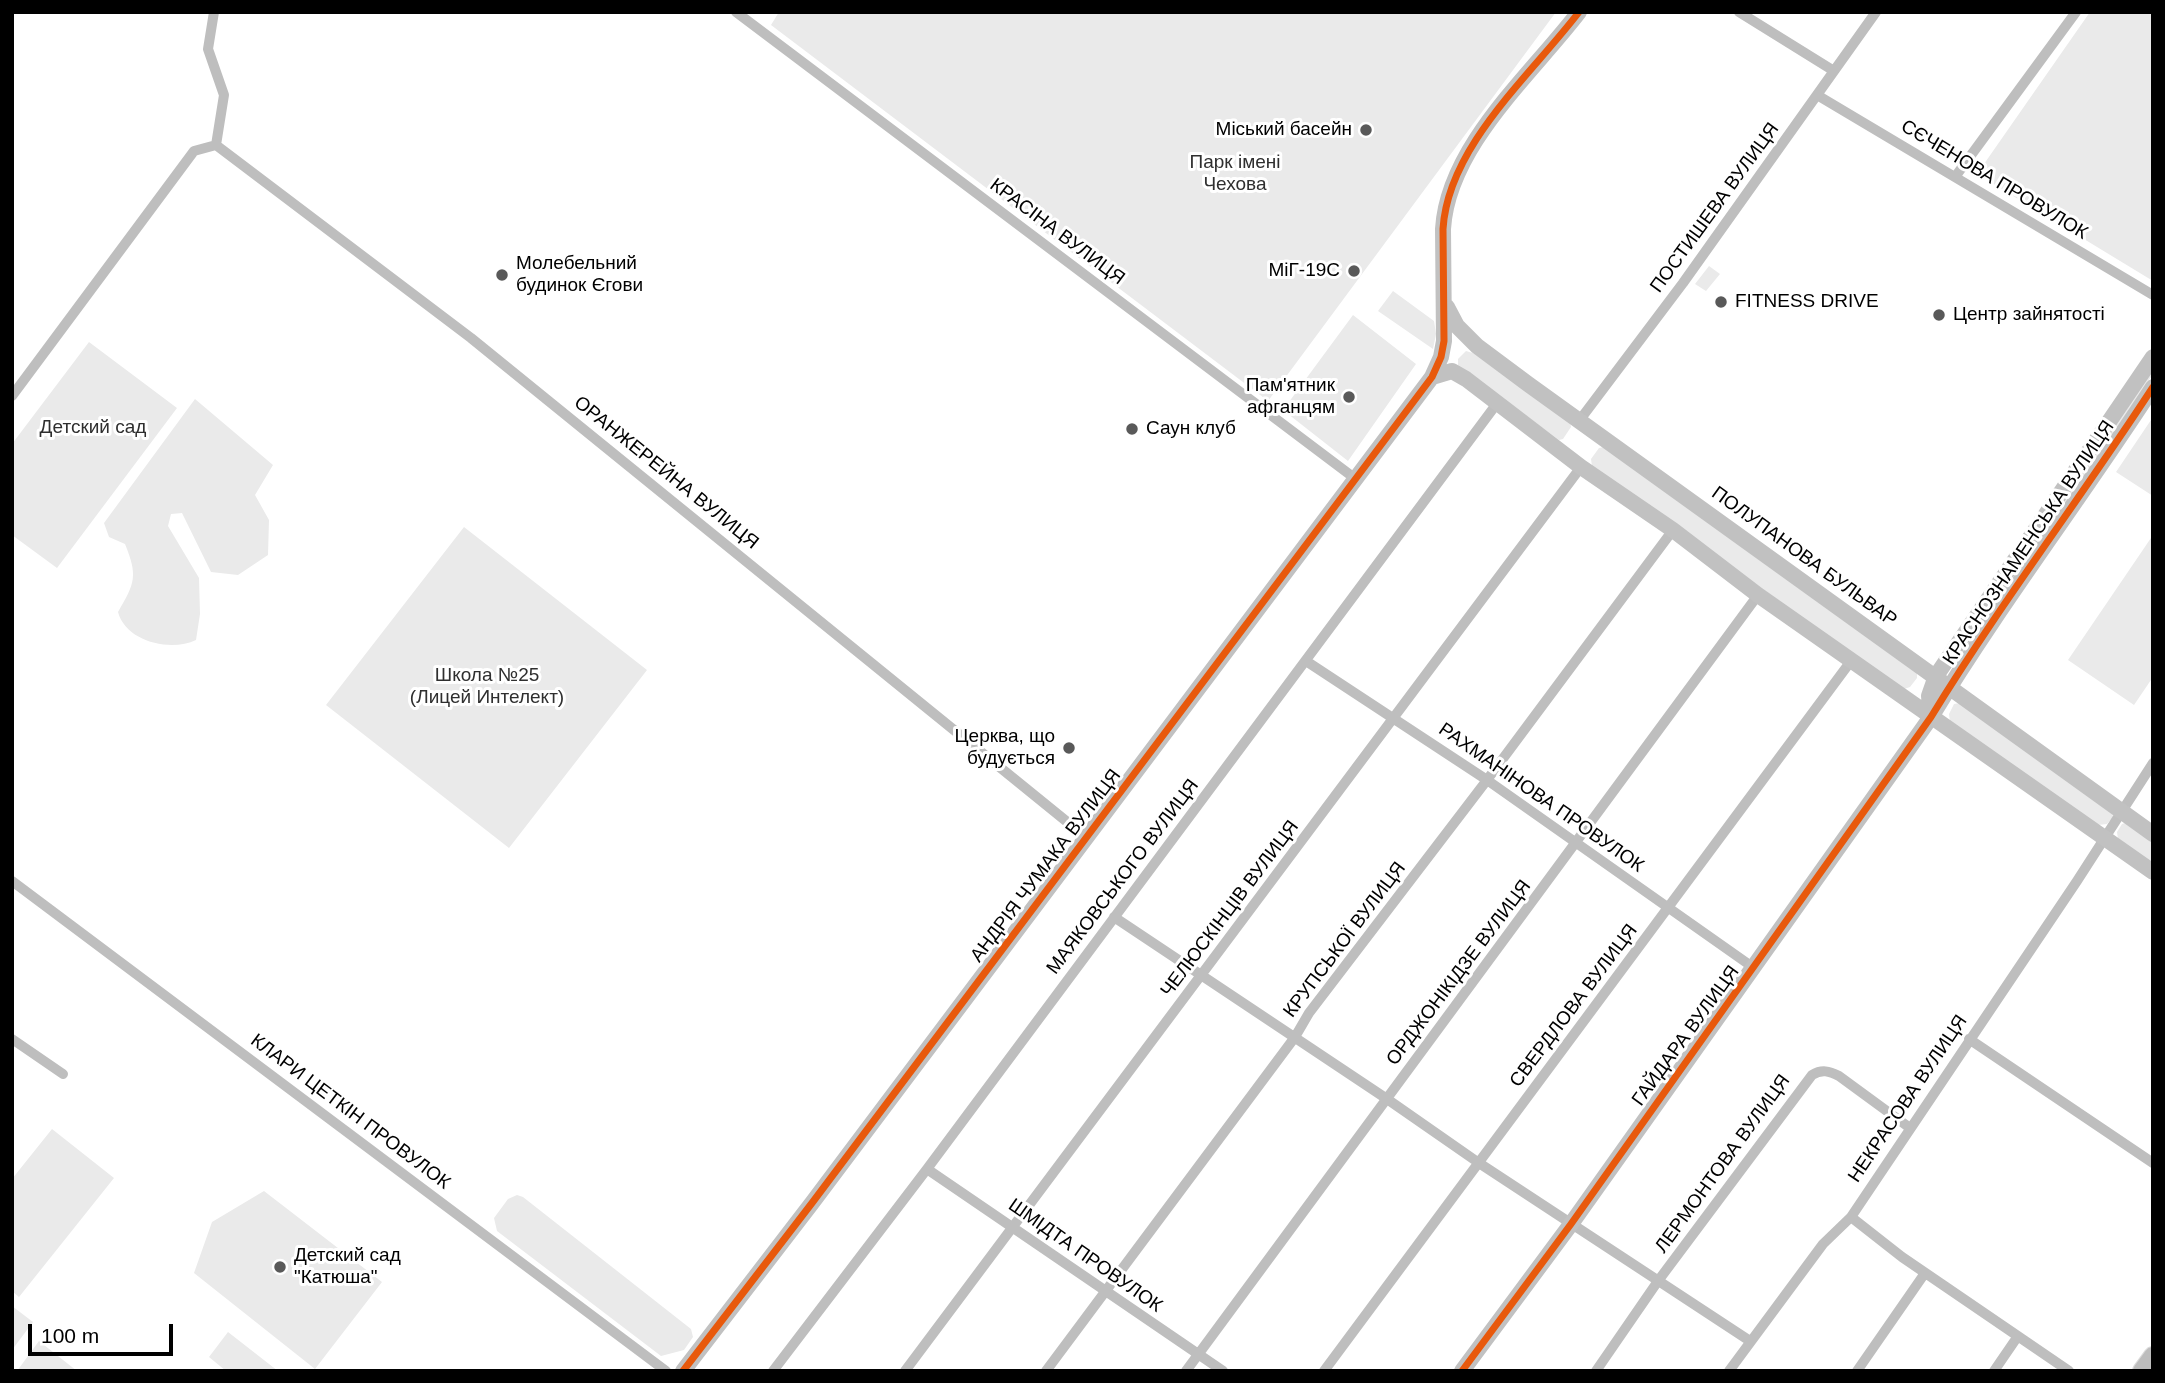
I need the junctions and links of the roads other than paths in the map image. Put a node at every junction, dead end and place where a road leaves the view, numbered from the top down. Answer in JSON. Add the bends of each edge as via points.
{"nodes":[{"id":1,"x":214,"y":12,"type":"edge"},
{"id":2,"x":736,"y":12,"type":"edge"},
{"id":3,"x":1579,"y":12,"type":"edge"},
{"id":4,"x":1739,"y":12,"type":"edge"},
{"id":5,"x":1876,"y":12,"type":"edge"},
{"id":6,"x":2076,"y":12,"type":"edge"},
{"id":7,"x":1834,"y":71,"type":"junction"},
{"id":8,"x":1817,"y":95,"type":"junction"},
{"id":9,"x":216,"y":145,"type":"junction"},
{"id":10,"x":1955,"y":177,"type":"junction"},
{"id":11,"x":2153,"y":295,"type":"edge"},
{"id":12,"x":1444,"y":301,"type":"junction"},
{"id":13,"x":1477,"y":346,"type":"junction"},
{"id":14,"x":1441,"y":357,"type":"junction"},
{"id":15,"x":2153,"y":357,"type":"edge"},
{"id":16,"x":1432,"y":377,"type":"junction"},
{"id":17,"x":2153,"y":387,"type":"edge"},
{"id":18,"x":12,"y":396,"type":"edge"},
{"id":19,"x":1498,"y":402,"type":"junction"},
{"id":20,"x":1579,"y":421,"type":"junction"},
{"id":21,"x":1581,"y":467,"type":"junction"},
{"id":22,"x":1357,"y":480,"type":"junction"},
{"id":23,"x":1673,"y":530,"type":"junction"},
{"id":24,"x":1758,"y":595,"type":"junction"},
{"id":25,"x":1306,"y":661,"type":"junction"},
{"id":26,"x":1851,"y":661,"type":"junction"},
{"id":27,"x":1936,"y":676,"type":"junction"},
{"id":28,"x":1951,"y":687,"type":"junction"},
{"id":29,"x":1931,"y":717,"type":"junction"},
{"id":30,"x":1395,"y":718,"type":"junction"},
{"id":31,"x":2153,"y":762,"type":"edge"},
{"id":32,"x":1487,"y":780,"type":"junction"},
{"id":33,"x":2121,"y":811,"type":"junction"},
{"id":34,"x":2153,"y":834,"type":"edge"},
{"id":35,"x":1087,"y":838,"type":"junction"},
{"id":36,"x":2105,"y":838,"type":"junction"},
{"id":37,"x":1577,"y":843,"type":"junction"},
{"id":38,"x":2153,"y":872,"type":"edge"},
{"id":39,"x":12,"y":881,"type":"edge"},
{"id":40,"x":1668,"y":909,"type":"junction"},
{"id":41,"x":1114,"y":917,"type":"junction"},
{"id":42,"x":1754,"y":968,"type":"junction"},
{"id":43,"x":1203,"y":974,"type":"junction"},
{"id":44,"x":1295,"y":1037,"type":"junction"},
{"id":45,"x":12,"y":1039,"type":"edge"},
{"id":46,"x":1969,"y":1039,"type":"junction"},
{"id":47,"x":63,"y":1074,"type":"dead end"},
{"id":48,"x":1387,"y":1099,"type":"junction"},
{"id":49,"x":1910,"y":1128,"type":"junction"},
{"id":50,"x":1479,"y":1163,"type":"junction"},
{"id":51,"x":2153,"y":1163,"type":"edge"},
{"id":52,"x":927,"y":1169,"type":"junction"},
{"id":53,"x":1851,"y":1217,"type":"junction"},
{"id":54,"x":1571,"y":1224,"type":"junction"},
{"id":55,"x":1013,"y":1227,"type":"junction"},
{"id":56,"x":1925,"y":1273,"type":"junction"},
{"id":57,"x":1658,"y":1281,"type":"junction"},
{"id":58,"x":1105,"y":1292,"type":"junction"},
{"id":59,"x":2018,"y":1336,"type":"junction"},
{"id":60,"x":1750,"y":1341,"type":"junction"},
{"id":61,"x":1198,"y":1355,"type":"junction"},
{"id":62,"x":2153,"y":1356,"type":"edge"},
{"id":63,"x":666,"y":1371,"type":"edge"},
{"id":64,"x":683,"y":1371,"type":"edge"},
{"id":65,"x":773,"y":1371,"type":"edge"},
{"id":66,"x":905,"y":1371,"type":"edge"},
{"id":67,"x":1046,"y":1371,"type":"edge"},
{"id":68,"x":1186,"y":1371,"type":"edge"},
{"id":69,"x":1223,"y":1371,"type":"edge"},
{"id":70,"x":1324,"y":1371,"type":"edge"},
{"id":71,"x":1462,"y":1371,"type":"edge"},
{"id":72,"x":1596,"y":1371,"type":"edge"},
{"id":73,"x":1729,"y":1371,"type":"edge"},
{"id":74,"x":1857,"y":1371,"type":"edge"},
{"id":75,"x":1994,"y":1371,"type":"edge"},
{"id":76,"x":2068,"y":1371,"type":"edge"},
{"id":77,"x":2142,"y":1371,"type":"edge"}],
"edges":[{"from":1,"to":9,"type":"street","via":[[208,49],[224,95]]},
{"from":2,"to":22,"type":"street","name":"КРАСІНА ВУЛИЦЯ"},
{"from":3,"to":12,"type":"street","name":"АНДРІЯ ЧУМАКА ВУЛИЦЯ","via":[[1501,107],[1462,166],[1444,212]]},
{"from":4,"to":7,"type":"street"},
{"from":5,"to":7,"type":"street","name":"ПОСТИШЕВА ВУЛИЦЯ"},
{"from":6,"to":10,"type":"street"},
{"from":7,"to":8,"type":"street","name":"ПОСТИШЕВА ВУЛИЦЯ"},
{"from":8,"to":10,"type":"street","name":"СЄЧЕНОВА ПРОВУЛОК"},
{"from":8,"to":20,"type":"street","name":"ПОСТИШЕВА ВУЛИЦЯ"},
{"from":9,"to":18,"type":"street","via":[[194,151]]},
{"from":9,"to":35,"type":"street","name":"ОРАНЖЕРЕЙНА ВУЛИЦЯ","via":[[471,338]]},
{"from":10,"to":11,"type":"street","name":"СЄЧЕНОВА ПРОВУЛОК"},
{"from":12,"to":13,"type":"street","name":"ПОЛУПАНОВА БУЛЬВАР","via":[[1457,326]]},
{"from":12,"to":14,"type":"street","name":"АНДРІЯ ЧУМАКА ВУЛИЦЯ"},
{"from":13,"to":14,"type":"street","via":[[1464,342],[1450,346]]},
{"from":13,"to":20,"type":"street","name":"ПОЛУПАНОВА БУЛЬВАР"},
{"from":14,"to":16,"type":"street","name":"АНДРІЯ ЧУМАКА ВУЛИЦЯ"},
{"from":15,"to":27,"type":"street","name":"КРАСНОЗНАМЕНСЬКА ВУЛИЦЯ"},
{"from":16,"to":19,"type":"street","via":[[1452,371]]},
{"from":16,"to":22,"type":"street","name":"АНДРІЯ ЧУМАКА ВУЛИЦЯ"},
{"from":17,"to":28,"type":"street","name":"КРАСНОЗНАМЕНСЬКА ВУЛИЦЯ"},
{"from":19,"to":21,"type":"street"},
{"from":19,"to":25,"type":"street","name":"МАЯКОВСЬКОГО ВУЛИЦЯ"},
{"from":20,"to":27,"type":"street","name":"ПОЛУПАНОВА БУЛЬВАР"},
{"from":21,"to":23,"type":"street"},
{"from":21,"to":30,"type":"street","name":"ЧЕЛЮСКІНЦІВ ВУЛИЦЯ"},
{"from":22,"to":35,"type":"street","name":"АНДРІЯ ЧУМАКА ВУЛИЦЯ"},
{"from":23,"to":24,"type":"street"},
{"from":23,"to":32,"type":"street","name":"КРУПСЬКОЇ ВУЛИЦЯ"},
{"from":24,"to":26,"type":"street"},
{"from":24,"to":37,"type":"street","name":"ОРДЖОНІКІДЗЕ ВУЛИЦЯ"},
{"from":25,"to":30,"type":"street","name":"РАХМАНІНОВА ПРОВУЛОК"},
{"from":25,"to":41,"type":"street","name":"МАЯКОВСЬКОГО ВУЛИЦЯ"},
{"from":26,"to":29,"type":"street"},
{"from":26,"to":40,"type":"street","name":"СВЕРДЛОВА ВУЛИЦЯ"},
{"from":27,"to":28,"type":"street","name":"ПОЛУПАНОВА БУЛЬВАР"},
{"from":27,"to":29,"type":"street","name":"КРАСНОЗНАМЕНСЬКА ВУЛИЦЯ","via":[[1929,696]]},
{"from":28,"to":29,"type":"street","name":"КРАСНОЗНАМЕНСЬКА ВУЛИЦЯ"},
{"from":28,"to":33,"type":"street","name":"ПОЛУПАНОВА БУЛЬВАР"},
{"from":29,"to":36,"type":"street"},
{"from":29,"to":42,"type":"street","name":"ГАЙДАРА ВУЛИЦЯ"},
{"from":30,"to":32,"type":"street","name":"РАХМАНІНОВА ПРОВУЛОК"},
{"from":30,"to":43,"type":"street","name":"ЧЕЛЮСКІНЦІВ ВУЛИЦЯ"},
{"from":31,"to":33,"type":"street","name":"НЕКРАСОВА ВУЛИЦЯ"},
{"from":32,"to":37,"type":"street","name":"РАХМАНІНОВА ПРОВУЛОК"},
{"from":32,"to":44,"type":"street","name":"КРУПСЬКОЇ ВУЛИЦЯ"},
{"from":33,"to":34,"type":"street","name":"ПОЛУПАНОВА БУЛЬВАР"},
{"from":33,"to":36,"type":"street","name":"НЕКРАСОВА ВУЛИЦЯ"},
{"from":35,"to":64,"type":"street","name":"АНДРІЯ ЧУМАКА ВУЛИЦЯ"},
{"from":36,"to":38,"type":"street"},
{"from":36,"to":46,"type":"street","name":"НЕКРАСОВА ВУЛИЦЯ"},
{"from":37,"to":40,"type":"street","name":"РАХМАНІНОВА ПРОВУЛОК"},
{"from":37,"to":48,"type":"street","name":"ОРДЖОНІКІДЗЕ ВУЛИЦЯ"},
{"from":39,"to":63,"type":"street","name":"КЛАРИ ЦЕТКІН ПРОВУЛОК"},
{"from":40,"to":42,"type":"street","name":"РАХМАНІНОВА ПРОВУЛОК"},
{"from":40,"to":50,"type":"street","name":"СВЕРДЛОВА ВУЛИЦЯ"},
{"from":41,"to":43,"type":"street"},
{"from":41,"to":52,"type":"street","name":"МАЯКОВСЬКОГО ВУЛИЦЯ"},
{"from":42,"to":54,"type":"street","name":"ГАЙДАРА ВУЛИЦЯ"},
{"from":43,"to":44,"type":"street"},
{"from":43,"to":55,"type":"street","name":"ЧЕЛЮСКІНЦІВ ВУЛИЦЯ"},
{"from":44,"to":48,"type":"street"},
{"from":44,"to":58,"type":"street","name":"КРУПСЬКОЇ ВУЛИЦЯ"},
{"from":45,"to":47,"type":"street"},
{"from":46,"to":49,"type":"street","name":"НЕКРАСОВА ВУЛИЦЯ"},
{"from":46,"to":51,"type":"street"},
{"from":48,"to":50,"type":"street"},
{"from":48,"to":61,"type":"street","name":"ОРДЖОНІКІДЗЕ ВУЛИЦЯ"},
{"from":49,"to":53,"type":"street","name":"НЕКРАСОВА ВУЛИЦЯ"},
{"from":49,"to":57,"type":"street","name":"ЛЕРМОНТОВА ВУЛИЦЯ","via":[[1839,1076],[1820,1070]]},
{"from":50,"to":54,"type":"street"},
{"from":50,"to":70,"type":"street","name":"СВЕРДЛОВА ВУЛИЦЯ"},
{"from":52,"to":55,"type":"street","name":"ШМІДТА ПРОВУЛОК"},
{"from":52,"to":65,"type":"street","name":"МАЯКОВСЬКОГО ВУЛИЦЯ"},
{"from":53,"to":56,"type":"street"},
{"from":53,"to":60,"type":"street","name":"НЕКРАСОВА ВУЛИЦЯ","via":[[1823,1244]]},
{"from":54,"to":57,"type":"street"},
{"from":54,"to":71,"type":"street","name":"ГАЙДАРА ВУЛИЦЯ"},
{"from":55,"to":58,"type":"street","name":"ШМІДТА ПРОВУЛОК"},
{"from":55,"to":66,"type":"street","name":"ЧЕЛЮСКІНЦІВ ВУЛИЦЯ"},
{"from":56,"to":59,"type":"street"},
{"from":56,"to":74,"type":"street"},
{"from":57,"to":60,"type":"street"},
{"from":57,"to":72,"type":"street","name":"ЛЕРМОНТОВА ВУЛИЦЯ"},
{"from":58,"to":61,"type":"street","name":"ШМІДТА ПРОВУЛОК"},
{"from":58,"to":67,"type":"street","name":"КРУПСЬКОЇ ВУЛИЦЯ"},
{"from":59,"to":75,"type":"street"},
{"from":59,"to":76,"type":"street"},
{"from":60,"to":73,"type":"street","name":"НЕКРАСОВА ВУЛИЦЯ"},
{"from":61,"to":68,"type":"street","name":"ОРДЖОНІКІДЗЕ ВУЛИЦЯ"},
{"from":61,"to":69,"type":"street","name":"ШМІДТА ПРОВУЛОК"},
{"from":62,"to":77,"type":"main road"}]}
